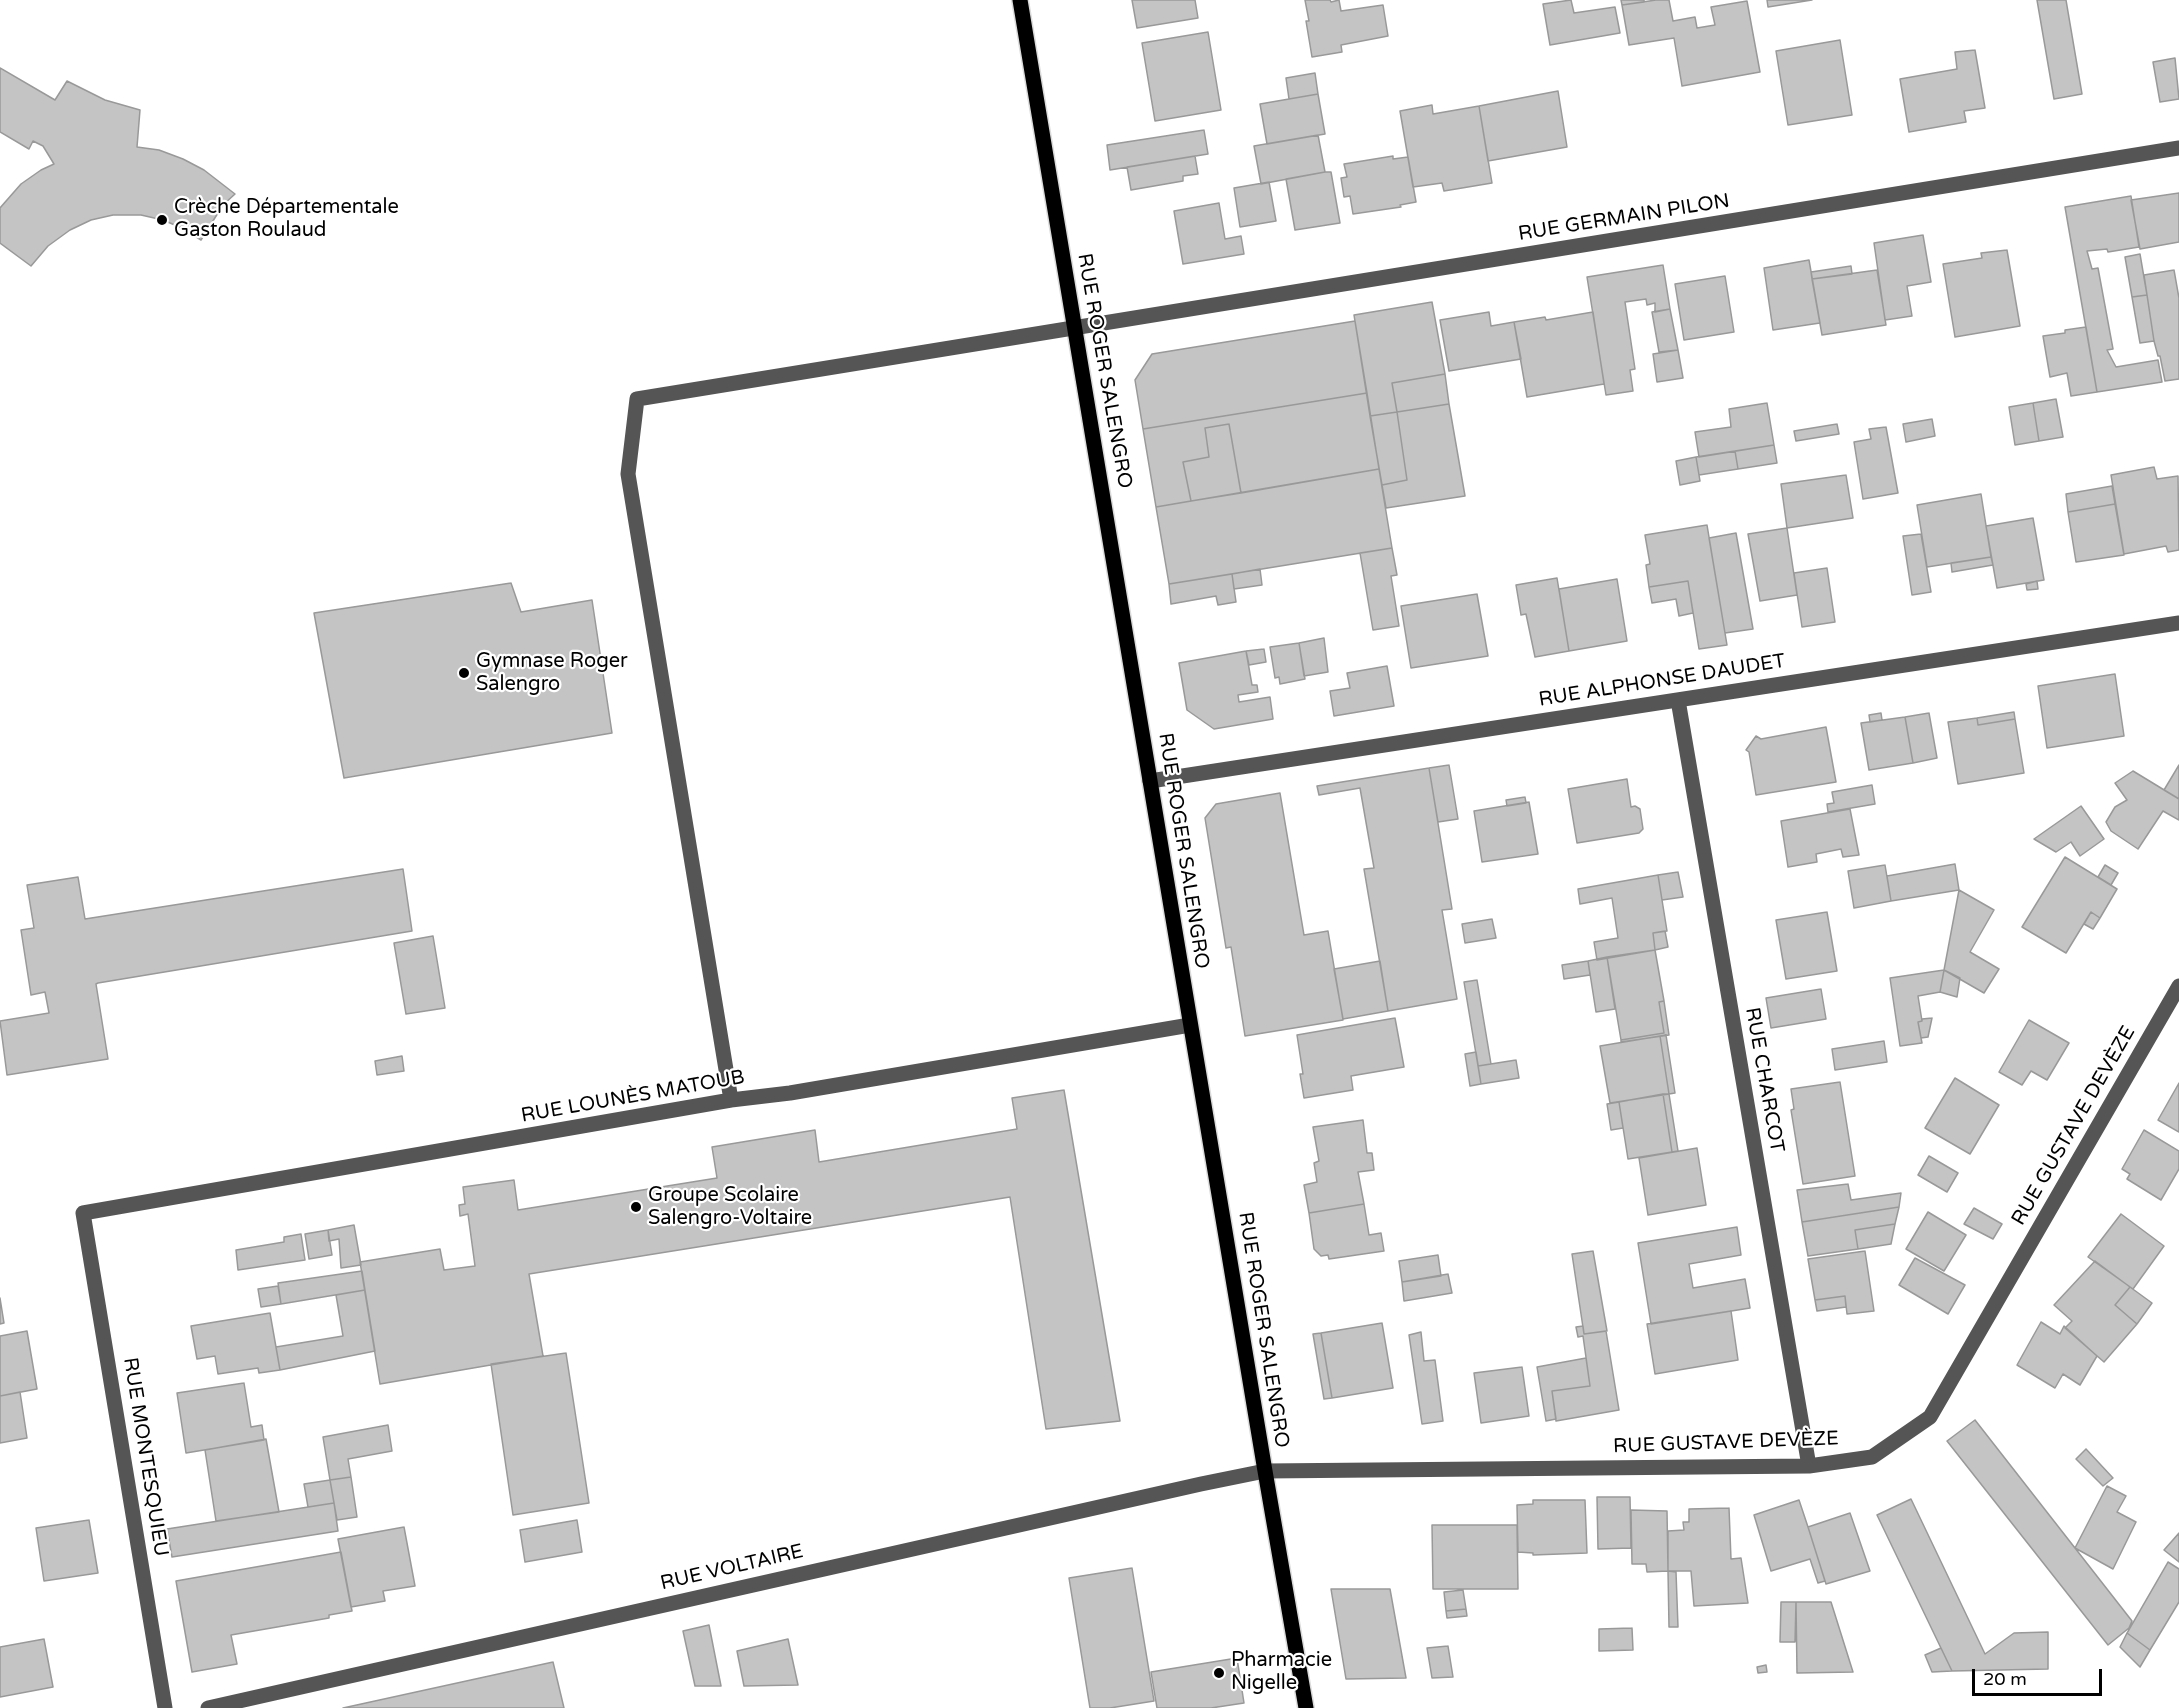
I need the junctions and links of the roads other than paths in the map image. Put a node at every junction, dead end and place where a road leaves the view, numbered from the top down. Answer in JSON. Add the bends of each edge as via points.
{"nodes":[{"id":1,"x":1020,"y":0,"type":"edge"},
{"id":2,"x":2179,"y":148,"type":"edge"},
{"id":3,"x":1076,"y":328,"type":"junction"},
{"id":4,"x":2179,"y":623,"type":"edge"},
{"id":5,"x":1678,"y":700,"type":"junction"},
{"id":6,"x":1150,"y":781,"type":"junction"},
{"id":7,"x":2179,"y":987,"type":"edge"},
{"id":8,"x":1190,"y":1025,"type":"junction"},
{"id":9,"x":731,"y":1100,"type":"junction"},
{"id":10,"x":83,"y":1213,"type":"joint"},
{"id":11,"x":1809,"y":1466,"type":"junction"},
{"id":12,"x":1265,"y":1471,"type":"junction"},
{"id":13,"x":165,"y":1708,"type":"edge"},
{"id":14,"x":208,"y":1708,"type":"edge"},
{"id":15,"x":1306,"y":1708,"type":"edge"}],
"edges":[{"from":1,"to":3,"type":"main road","name":"RUE ROGER SALENGRO"},
{"from":2,"to":3,"type":"street","name":"RUE GERMAIN PILON"},
{"from":3,"to":6,"type":"main road","name":"RUE ROGER SALENGRO"},
{"from":3,"to":9,"type":"street","name":"RUE GERMAIN PILON","via":[[637,399],[628,474]]},
{"from":4,"to":5,"type":"street","name":"RUE ALPHONSE DAUDET"},
{"from":5,"to":6,"type":"street","name":"RUE ALPHONSE DAUDET"},
{"from":5,"to":11,"type":"street","name":"RUE CHARCOT"},
{"from":6,"to":8,"type":"main road","name":"RUE ROGER SALENGRO"},
{"from":7,"to":11,"type":"street","name":"RUE GUSTAVE DEVÈZE","via":[[1930,1418],[1872,1457]]},
{"from":8,"to":9,"type":"street","name":"RUE LOUNÈS MATOUB"},
{"from":8,"to":12,"type":"main road","name":"RUE ROGER SALENGRO"},
{"from":9,"to":10,"type":"street","name":"RUE LOUNÈS MATOUB"},
{"from":10,"to":13,"type":"street","name":"RUE MONTESQUIEU"},
{"from":11,"to":12,"type":"street","name":"RUE GUSTAVE DEVÈZE"},
{"from":12,"to":14,"type":"street","name":"RUE VOLTAIRE"},
{"from":12,"to":15,"type":"main road","name":"RUE ROGER SALENGRO"}]}
